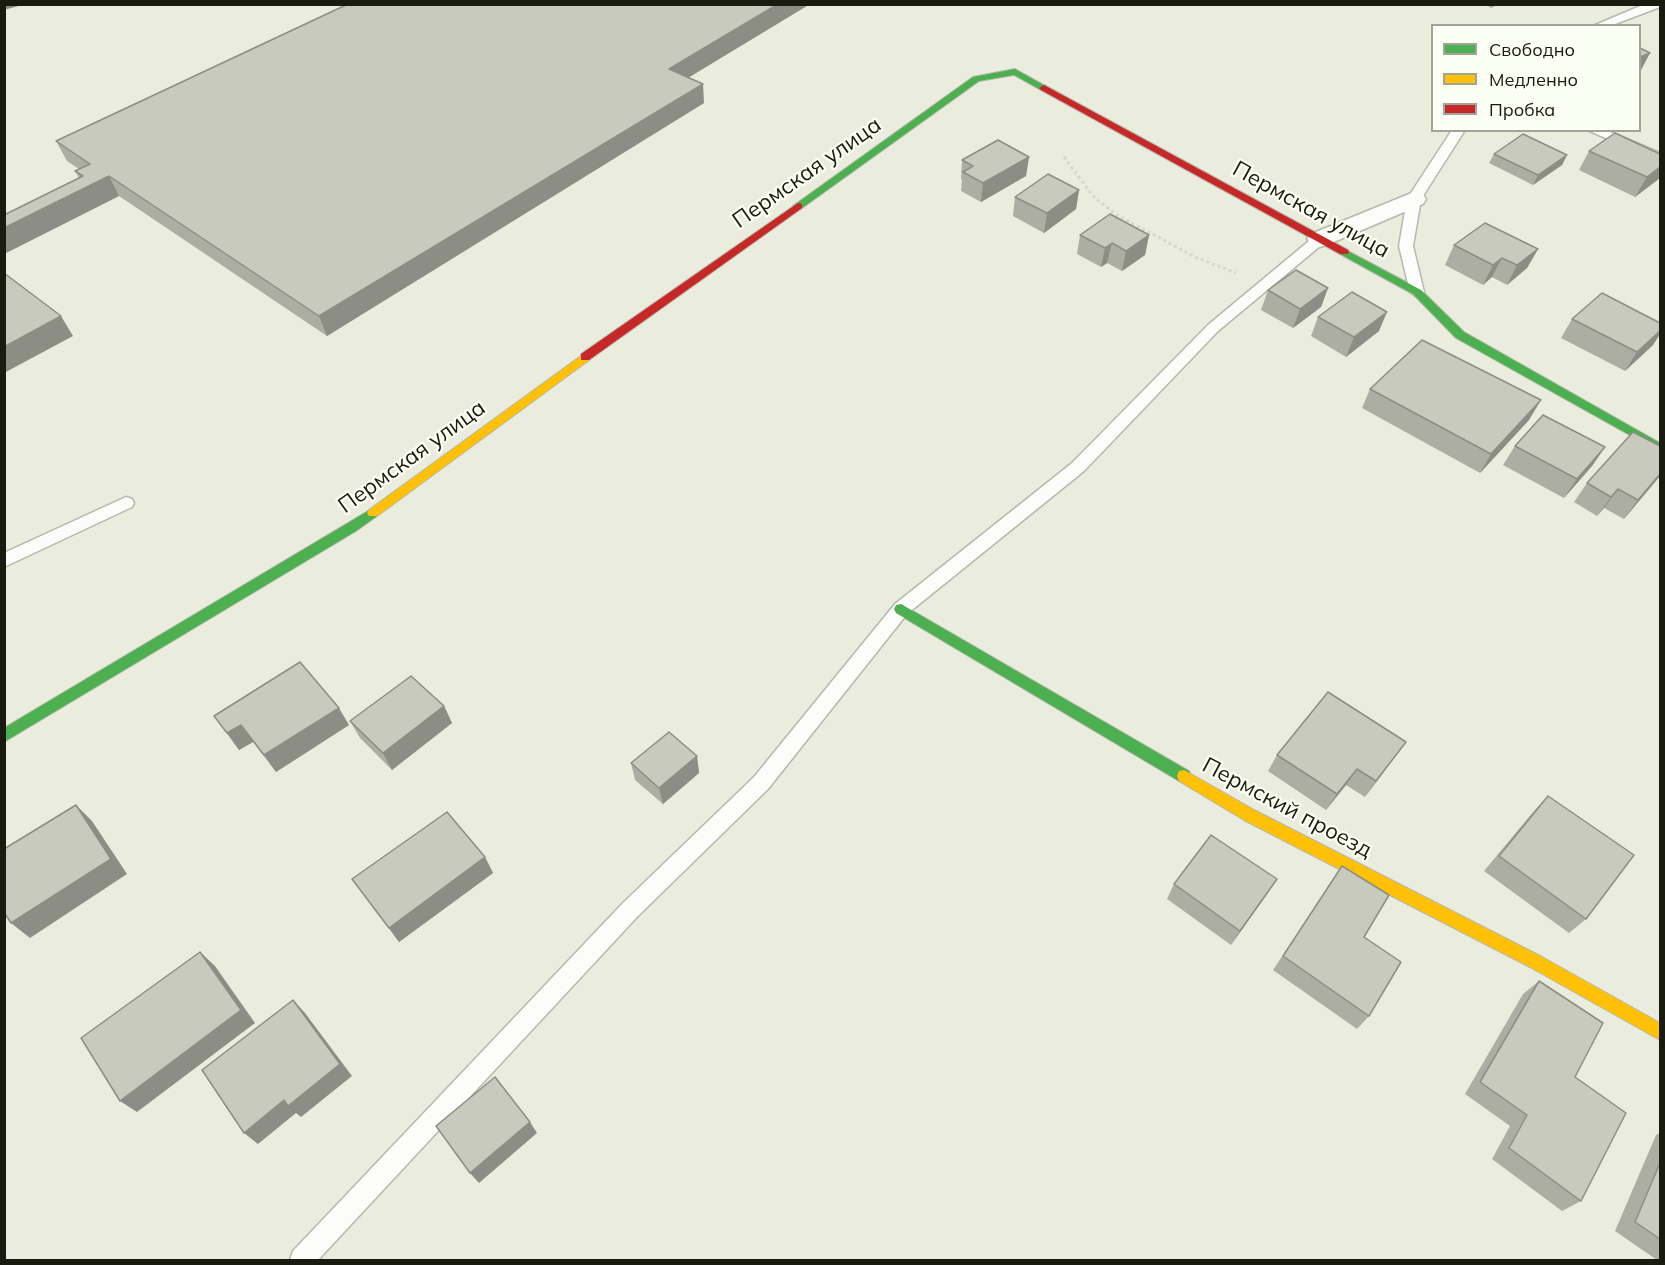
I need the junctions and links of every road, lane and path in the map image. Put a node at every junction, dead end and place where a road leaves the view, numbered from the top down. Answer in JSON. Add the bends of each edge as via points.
{"nodes":[{"id":1,"x":1657,"y":4,"type":"edge"},
{"id":2,"x":1603,"y":24,"type":"edge"},
{"id":3,"x":1458,"y":132,"type":"edge"},
{"id":4,"x":1598,"y":132,"type":"edge"},
{"id":5,"x":1064,"y":157,"type":"dead end"},
{"id":6,"x":1660,"y":157,"type":"edge"},
{"id":7,"x":1413,"y":199,"type":"junction"},
{"id":8,"x":1320,"y":239,"type":"junction"},
{"id":9,"x":1275,"y":276,"type":"junction"},
{"id":10,"x":1417,"y":292,"type":"junction"},
{"id":11,"x":1660,"y":448,"type":"edge"},
{"id":12,"x":126,"y":502,"type":"dead end"},
{"id":13,"x":4,"y":561,"type":"edge"},
{"id":14,"x":901,"y":609,"type":"junction"},
{"id":15,"x":4,"y":736,"type":"edge"},
{"id":16,"x":1660,"y":1032,"type":"edge"},
{"id":17,"x":302,"y":1260,"type":"edge"}],
"edges":[{"from":1,"to":2,"type":"lane"},
{"from":3,"to":7,"type":"lane"},
{"from":4,"to":6,"type":"lane"},
{"from":5,"to":9,"type":"path","via":[[1092,195],[1115,214],[1197,258],[1236,273]]},
{"from":7,"to":8,"type":"street"},
{"from":7,"to":10,"type":"lane","via":[[1406,246]]},
{"from":8,"to":9,"type":"lane"},
{"from":8,"to":10,"type":"street","name":"Пермская улица"},
{"from":8,"to":15,"type":"street","name":"Пермская улица","via":[[1015,72],[976,79],[352,528]]},
{"from":9,"to":14,"type":"lane","via":[[1214,328],[1078,466]]},
{"from":10,"to":11,"type":"street","name":"Пермская улица","via":[[1460,335]]},
{"from":12,"to":13,"type":"lane"},
{"from":14,"to":16,"type":"street","name":"Пермский проезд","via":[[1249,815],[1536,962]]},
{"from":14,"to":17,"type":"lane","via":[[761,783],[630,910]]}]}
